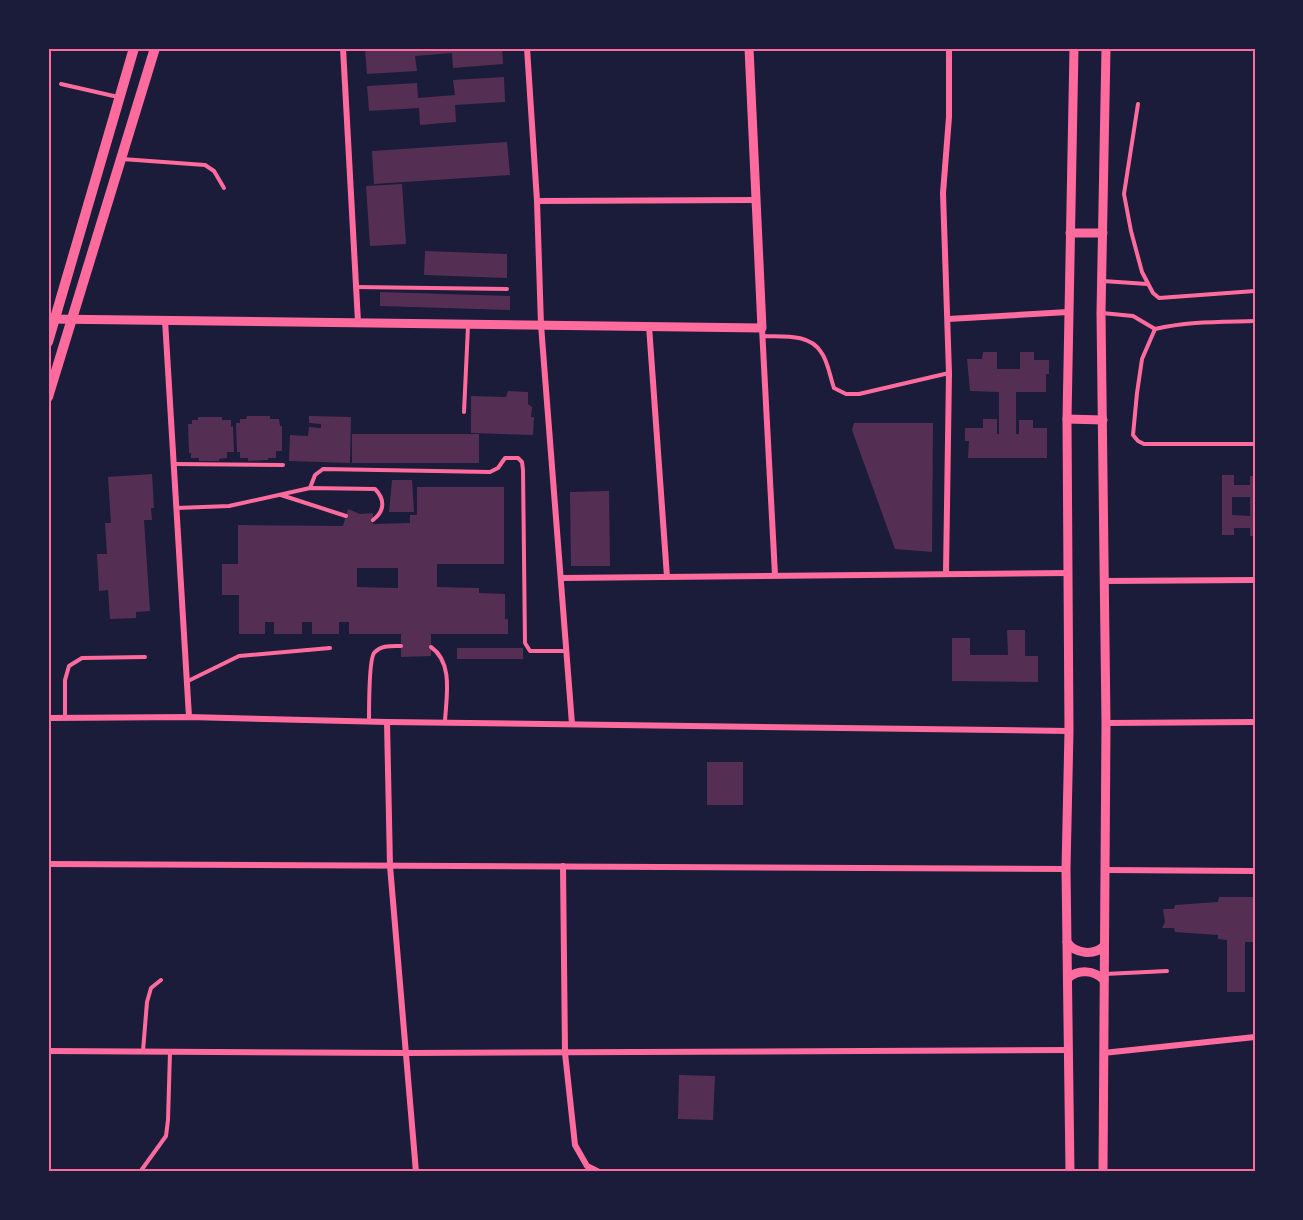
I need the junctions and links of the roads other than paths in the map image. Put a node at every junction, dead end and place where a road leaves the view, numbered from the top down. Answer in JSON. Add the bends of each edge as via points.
{"nodes":[{"id":1,"x":134,"y":48,"type":"edge"},
{"id":2,"x":155,"y":48,"type":"edge"},
{"id":3,"x":343,"y":48,"type":"edge"},
{"id":4,"x":527,"y":48,"type":"edge"},
{"id":5,"x":749,"y":48,"type":"edge"},
{"id":6,"x":949,"y":48,"type":"edge"},
{"id":7,"x":1074,"y":48,"type":"edge"},
{"id":8,"x":1107,"y":48,"type":"edge"},
{"id":9,"x":61,"y":84,"type":"dead end"},
{"id":10,"x":119,"y":97,"type":"junction"},
{"id":11,"x":1138,"y":104,"type":"dead end"},
{"id":12,"x":122,"y":159,"type":"junction"},
{"id":13,"x":224,"y":188,"type":"dead end"},
{"id":14,"x":756,"y":200,"type":"junction"},
{"id":15,"x":537,"y":201,"type":"junction"},
{"id":16,"x":1070,"y":233,"type":"junction"},
{"id":17,"x":1103,"y":233,"type":"junction"},
{"id":18,"x":1102,"y":281,"type":"junction"},
{"id":19,"x":1147,"y":284,"type":"junction"},
{"id":20,"x":355,"y":287,"type":"junction"},
{"id":21,"x":507,"y":289,"type":"dead end"},
{"id":22,"x":1255,"y":291,"type":"edge"},
{"id":23,"x":1068,"y":312,"type":"junction"},
{"id":24,"x":1101,"y":313,"type":"junction"},
{"id":25,"x":73,"y":318,"type":"junction"},
{"id":26,"x":52,"y":319,"type":"edge"},
{"id":27,"x":948,"y":319,"type":"junction"},
{"id":28,"x":165,"y":320,"type":"junction"},
{"id":29,"x":1255,"y":321,"type":"edge"},
{"id":30,"x":358,"y":322,"type":"junction"},
{"id":31,"x":468,"y":324,"type":"junction"},
{"id":32,"x":541,"y":325,"type":"junction"},
{"id":33,"x":649,"y":326,"type":"junction"},
{"id":34,"x":1155,"y":329,"type":"junction"},
{"id":35,"x":762,"y":332,"type":"junction"},
{"id":36,"x":48,"y":342,"type":"edge"},
{"id":37,"x":949,"y":373,"type":"junction"},
{"id":38,"x":48,"y":397,"type":"edge"},
{"id":39,"x":464,"y":412,"type":"dead end"},
{"id":40,"x":1067,"y":419,"type":"junction"},
{"id":41,"x":1103,"y":420,"type":"junction"},
{"id":42,"x":1255,"y":444,"type":"edge"},
{"id":43,"x":173,"y":464,"type":"junction"},
{"id":44,"x":283,"y":465,"type":"dead end"},
{"id":45,"x":310,"y":488,"type":"junction"},
{"id":46,"x":279,"y":494,"type":"junction"},
{"id":47,"x":176,"y":508,"type":"junction"},
{"id":48,"x":346,"y":516,"type":"dead end"},
{"id":49,"x":373,"y":520,"type":"dead end"},
{"id":50,"x":946,"y":573,"type":"junction"},
{"id":51,"x":1068,"y":573,"type":"junction"},
{"id":52,"x":776,"y":575,"type":"junction"},
{"id":53,"x":667,"y":577,"type":"junction"},
{"id":54,"x":561,"y":578,"type":"junction"},
{"id":55,"x":1255,"y":580,"type":"edge"},
{"id":56,"x":1105,"y":581,"type":"junction"},
{"id":57,"x":401,"y":646,"type":"dead end"},
{"id":58,"x":431,"y":647,"type":"dead end"},
{"id":59,"x":330,"y":648,"type":"dead end"},
{"id":60,"x":566,"y":651,"type":"junction"},
{"id":61,"x":145,"y":657,"type":"dead end"},
{"id":62,"x":187,"y":681,"type":"junction"},
{"id":63,"x":189,"y":717,"type":"junction"},
{"id":64,"x":48,"y":718,"type":"edge"},
{"id":65,"x":65,"y":718,"type":"junction"},
{"id":66,"x":369,"y":722,"type":"junction"},
{"id":67,"x":387,"y":722,"type":"junction"},
{"id":68,"x":1255,"y":722,"type":"edge"},
{"id":69,"x":445,"y":723,"type":"junction"},
{"id":70,"x":1106,"y":723,"type":"junction"},
{"id":71,"x":572,"y":724,"type":"junction"},
{"id":72,"x":1069,"y":731,"type":"junction"},
{"id":73,"x":48,"y":864,"type":"edge"},
{"id":74,"x":390,"y":866,"type":"junction"},
{"id":75,"x":563,"y":866,"type":"junction"},
{"id":76,"x":1066,"y":869,"type":"junction"},
{"id":77,"x":1106,"y":870,"type":"junction"},
{"id":78,"x":1255,"y":871,"type":"edge"},
{"id":79,"x":1067,"y":942,"type":"junction"},
{"id":80,"x":1104,"y":946,"type":"junction"},
{"id":81,"x":1167,"y":971,"type":"dead end"},
{"id":82,"x":1104,"y":977,"type":"junction"},
{"id":83,"x":1068,"y":978,"type":"junction"},
{"id":84,"x":160,"y":980,"type":"dead end"},
{"id":85,"x":1255,"y":1037,"type":"edge"},
{"id":86,"x":48,"y":1050,"type":"edge"},
{"id":87,"x":1070,"y":1050,"type":"junction"},
{"id":88,"x":143,"y":1051,"type":"junction"},
{"id":89,"x":170,"y":1051,"type":"junction"},
{"id":90,"x":406,"y":1053,"type":"junction"},
{"id":91,"x":565,"y":1053,"type":"junction"},
{"id":92,"x":1102,"y":1053,"type":"junction"},
{"id":93,"x":140,"y":1172,"type":"edge"},
{"id":94,"x":416,"y":1172,"type":"edge"},
{"id":95,"x":599,"y":1172,"type":"edge"},
{"id":96,"x":1070,"y":1172,"type":"edge"},
{"id":97,"x":1103,"y":1172,"type":"edge"}],
"edges":[{"from":1,"to":10,"type":"main road"},
{"from":2,"to":12,"type":"main road"},
{"from":3,"to":20,"type":"street"},
{"from":4,"to":15,"type":"street"},
{"from":5,"to":14,"type":"street"},
{"from":6,"to":27,"type":"street","via":[[943,193]]},
{"from":7,"to":16,"type":"street"},
{"from":8,"to":17,"type":"street"},
{"from":9,"to":10,"type":"lane"},
{"from":10,"to":26,"type":"main road"},
{"from":11,"to":19,"type":"lane","via":[[1124,194]]},
{"from":12,"to":13,"type":"lane","via":[[205,165],[214,171]]},
{"from":12,"to":25,"type":"main road"},
{"from":14,"to":15,"type":"street"},
{"from":14,"to":35,"type":"street"},
{"from":15,"to":32,"type":"street"},
{"from":16,"to":17,"type":"street"},
{"from":16,"to":23,"type":"street"},
{"from":17,"to":18,"type":"street"},
{"from":18,"to":19,"type":"lane"},
{"from":18,"to":24,"type":"street"},
{"from":19,"to":22,"type":"lane","via":[[1159,298]]},
{"from":20,"to":21,"type":"lane"},
{"from":20,"to":30,"type":"street"},
{"from":23,"to":27,"type":"street"},
{"from":23,"to":40,"type":"street"},
{"from":24,"to":34,"type":"lane","via":[[1132,316]]},
{"from":24,"to":41,"type":"street"},
{"from":25,"to":26,"type":"street"},
{"from":25,"to":28,"type":"street"},
{"from":25,"to":38,"type":"main road"},
{"from":26,"to":36,"type":"main road"},
{"from":27,"to":37,"type":"street"},
{"from":28,"to":30,"type":"street"},
{"from":28,"to":43,"type":"street"},
{"from":29,"to":34,"type":"lane","via":[[1194,322]]},
{"from":30,"to":31,"type":"street"},
{"from":31,"to":32,"type":"street"},
{"from":31,"to":39,"type":"lane"},
{"from":32,"to":33,"type":"street"},
{"from":32,"to":54,"type":"street"},
{"from":33,"to":35,"type":"street"},
{"from":33,"to":53,"type":"street"},
{"from":34,"to":42,"type":"lane","via":[[1142,359],[1133,435],[1138,441]]},
{"from":35,"to":37,"type":"lane","via":[[814,344],[822,352],[834,388],[846,394]]},
{"from":35,"to":52,"type":"street"},
{"from":37,"to":50,"type":"street"},
{"from":40,"to":41,"type":"street"},
{"from":40,"to":51,"type":"street"},
{"from":41,"to":56,"type":"street"},
{"from":43,"to":44,"type":"lane"},
{"from":43,"to":47,"type":"street"},
{"from":45,"to":46,"type":"lane"},
{"from":45,"to":49,"type":"lane","via":[[375,489],[383,509]]},
{"from":45,"to":60,"type":"lane","via":[[315,474],[323,469],[490,472],[505,458],[518,458],[523,470],[525,643],[530,651]]},
{"from":46,"to":47,"type":"lane","via":[[229,506]]},
{"from":46,"to":48,"type":"lane"},
{"from":47,"to":62,"type":"street"},
{"from":50,"to":51,"type":"street"},
{"from":50,"to":52,"type":"street"},
{"from":51,"to":72,"type":"street"},
{"from":52,"to":53,"type":"street"},
{"from":53,"to":54,"type":"street"},
{"from":54,"to":60,"type":"street"},
{"from":55,"to":56,"type":"street"},
{"from":56,"to":70,"type":"street"},
{"from":57,"to":66,"type":"lane","via":[[380,648],[372,657]]},
{"from":58,"to":69,"type":"lane","via":[[442,657],[446,670]]},
{"from":59,"to":62,"type":"lane","via":[[239,656]]},
{"from":60,"to":71,"type":"street"},
{"from":61,"to":65,"type":"lane","via":[[82,658],[69,666]]},
{"from":62,"to":63,"type":"street"},
{"from":63,"to":65,"type":"street"},
{"from":63,"to":66,"type":"street"},
{"from":64,"to":65,"type":"street"},
{"from":66,"to":67,"type":"street"},
{"from":67,"to":69,"type":"street"},
{"from":67,"to":74,"type":"street"},
{"from":68,"to":70,"type":"street"},
{"from":69,"to":71,"type":"street"},
{"from":70,"to":77,"type":"street"},
{"from":71,"to":72,"type":"street"},
{"from":72,"to":76,"type":"street"},
{"from":73,"to":74,"type":"street"},
{"from":74,"to":75,"type":"street"},
{"from":74,"to":90,"type":"street"},
{"from":75,"to":76,"type":"street"},
{"from":75,"to":91,"type":"street"},
{"from":76,"to":79,"type":"street"},
{"from":77,"to":78,"type":"street"},
{"from":77,"to":80,"type":"street"},
{"from":79,"to":80,"type":"street","via":[[1083,952]]},
{"from":79,"to":83,"type":"street"},
{"from":80,"to":82,"type":"street"},
{"from":81,"to":82,"type":"lane"},
{"from":82,"to":83,"type":"street","via":[[1086,972]]},
{"from":82,"to":92,"type":"street"},
{"from":83,"to":87,"type":"street"},
{"from":84,"to":88,"type":"lane","via":[[151,988],[147,1002]]},
{"from":85,"to":92,"type":"street"},
{"from":86,"to":88,"type":"street"},
{"from":87,"to":91,"type":"street"},
{"from":87,"to":96,"type":"street"},
{"from":88,"to":89,"type":"street"},
{"from":89,"to":90,"type":"street"},
{"from":89,"to":93,"type":"lane","via":[[166,1136]]},
{"from":90,"to":91,"type":"street"},
{"from":90,"to":94,"type":"street"},
{"from":91,"to":95,"type":"street","via":[[575,1145],[587,1166]]},
{"from":92,"to":97,"type":"street"}]}
